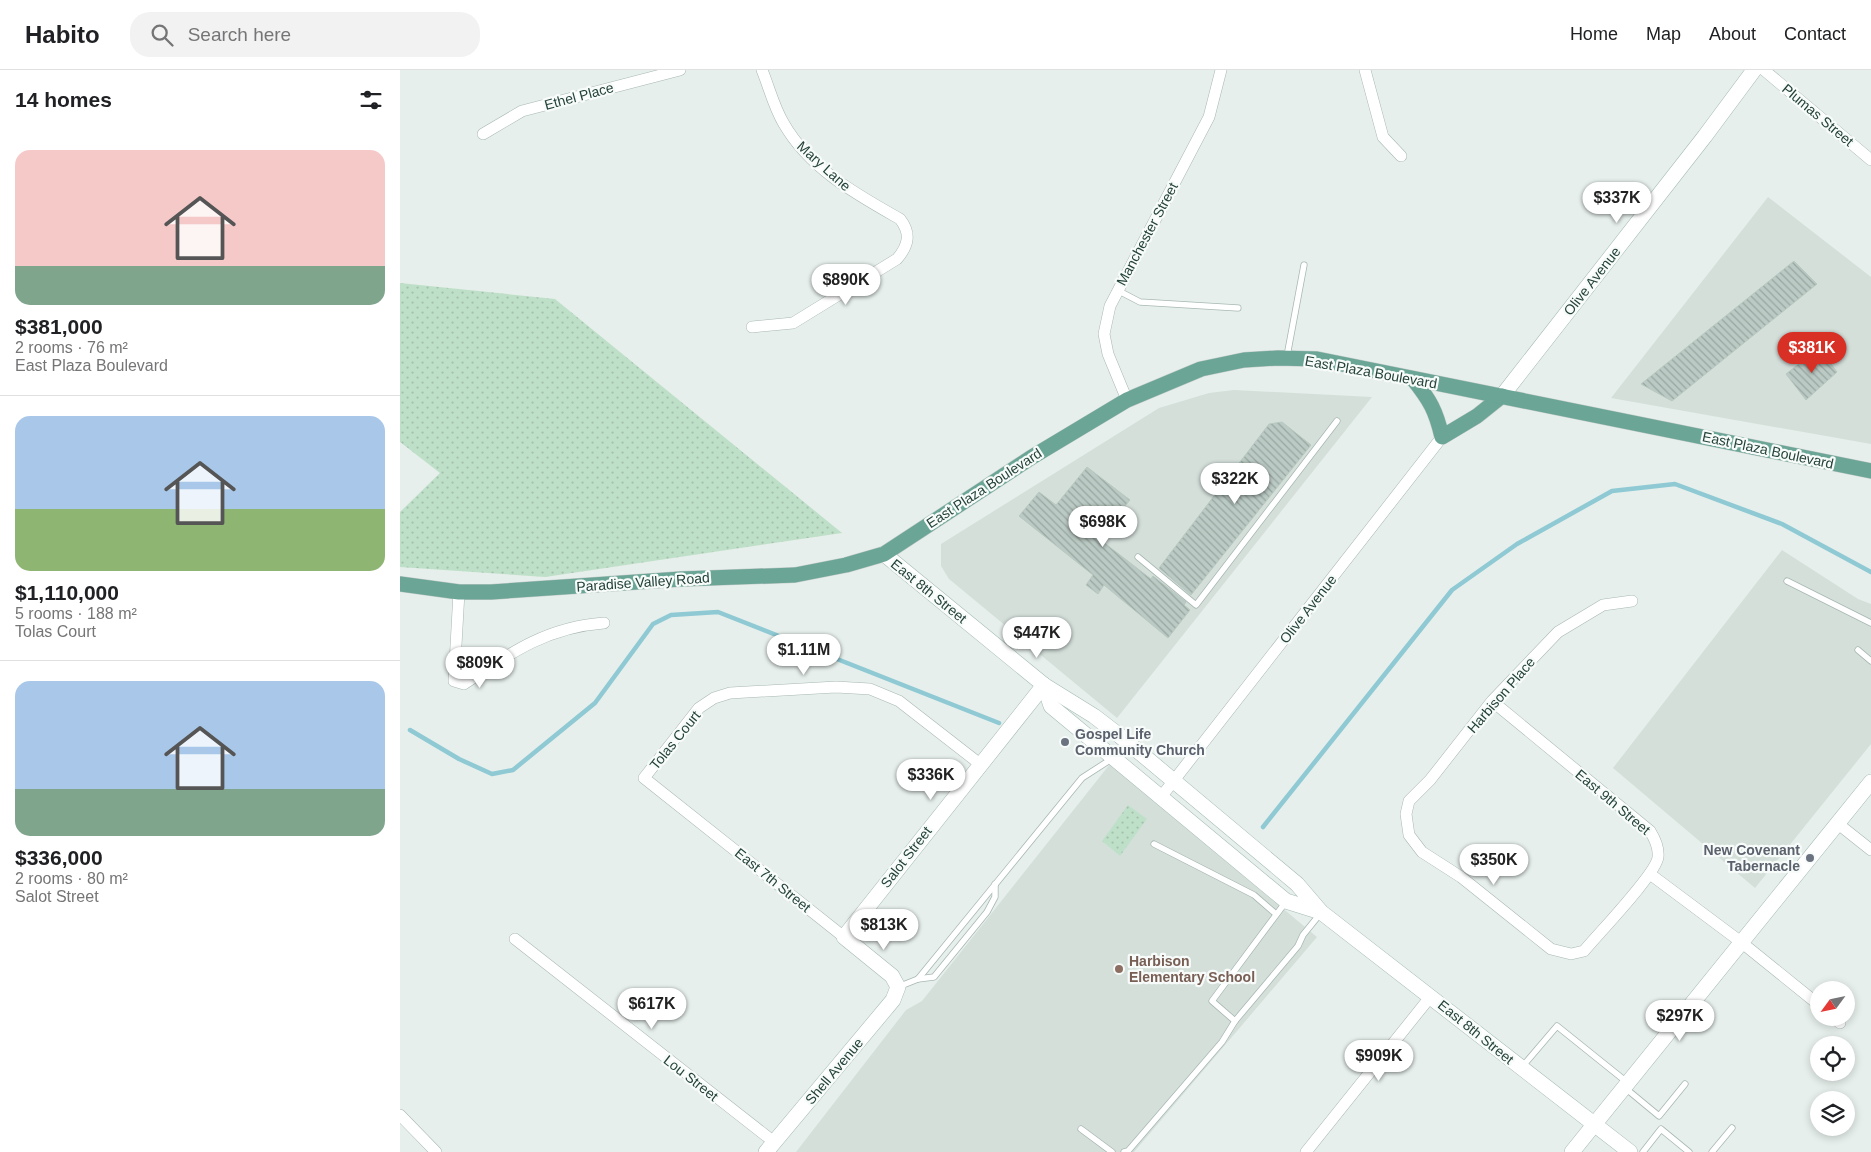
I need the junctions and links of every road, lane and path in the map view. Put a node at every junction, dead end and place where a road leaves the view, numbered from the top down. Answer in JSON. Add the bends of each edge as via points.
{"nodes":[{"id":1,"x":680,"y":70,"type":"edge"},
{"id":2,"x":762,"y":70,"type":"edge"},
{"id":3,"x":1221,"y":70,"type":"edge"},
{"id":4,"x":1366,"y":70,"type":"edge"},
{"id":5,"x":1754,"y":70,"type":"edge"},
{"id":6,"x":1764,"y":70,"type":"edge"},
{"id":7,"x":483,"y":134,"type":"dead end"},
{"id":8,"x":1400,"y":156,"type":"dead end"},
{"id":9,"x":1871,"y":160,"type":"edge"},
{"id":10,"x":1304,"y":265,"type":"dead end"},
{"id":11,"x":1117,"y":290,"type":"junction"},
{"id":12,"x":1238,"y":308,"type":"dead end"},
{"id":13,"x":752,"y":327,"type":"dead end"},
{"id":14,"x":1287,"y":358,"type":"junction"},
{"id":15,"x":1413,"y":379,"type":"junction"},
{"id":16,"x":1502,"y":396,"type":"junction"},
{"id":17,"x":1127,"y":400,"type":"junction"},
{"id":18,"x":1337,"y":421,"type":"dead end"},
{"id":19,"x":1442,"y":437,"type":"junction"},
{"id":20,"x":1871,"y":471,"type":"edge"},
{"id":21,"x":884,"y":554,"type":"junction"},
{"id":22,"x":1138,"y":557,"type":"dead end"},
{"id":23,"x":1787,"y":581,"type":"dead end"},
{"id":24,"x":400,"y":584,"type":"edge"},
{"id":25,"x":459,"y":592,"type":"junction"},
{"id":26,"x":1632,"y":601,"type":"dead end"},
{"id":27,"x":604,"y":622,"type":"dead end"},
{"id":28,"x":1871,"y":623,"type":"edge"},
{"id":29,"x":1858,"y":650,"type":"dead end"},
{"id":30,"x":1871,"y":661,"type":"edge"},
{"id":31,"x":1044,"y":684,"type":"junction"},
{"id":32,"x":1492,"y":702,"type":"junction"},
{"id":33,"x":1114,"y":757,"type":"junction"},
{"id":34,"x":980,"y":764,"type":"junction"},
{"id":35,"x":644,"y":778,"type":"joint"},
{"id":36,"x":1174,"y":781,"type":"junction"},
{"id":37,"x":1871,"y":782,"type":"edge"},
{"id":38,"x":1161,"y":796,"type":"junction"},
{"id":39,"x":1837,"y":823,"type":"junction"},
{"id":40,"x":1154,"y":844,"type":"dead end"},
{"id":41,"x":1871,"y":850,"type":"edge"},
{"id":42,"x":1650,"y":874,"type":"junction"},
{"id":43,"x":995,"y":884,"type":"junction"},
{"id":44,"x":1286,"y":901,"type":"junction"},
{"id":45,"x":1321,"y":912,"type":"junction"},
{"id":46,"x":1276,"y":914,"type":"junction"},
{"id":47,"x":844,"y":937,"type":"junction"},
{"id":48,"x":515,"y":939,"type":"dead end"},
{"id":49,"x":1741,"y":942,"type":"junction"},
{"id":50,"x":918,"y":979,"type":"junction"},
{"id":51,"x":898,"y":987,"type":"junction"},
{"id":52,"x":1431,"y":996,"type":"junction"},
{"id":53,"x":1810,"y":998,"type":"edge"},
{"id":54,"x":1235,"y":1021,"type":"junction"},
{"id":55,"x":1521,"y":1068,"type":"junction"},
{"id":56,"x":1684,"y":1084,"type":"dead end"},
{"id":57,"x":1626,"y":1085,"type":"junction"},
{"id":58,"x":400,"y":1115,"type":"edge"},
{"id":59,"x":1659,"y":1116,"type":"junction"},
{"id":60,"x":1595,"y":1124,"type":"junction"},
{"id":61,"x":1732,"y":1128,"type":"dead end"},
{"id":62,"x":1081,"y":1129,"type":"dead end"},
{"id":63,"x":1661,"y":1129,"type":"junction"},
{"id":64,"x":770,"y":1147,"type":"edge"},
{"id":65,"x":436,"y":1152,"type":"edge"},
{"id":66,"x":1112,"y":1152,"type":"edge"},
{"id":67,"x":1124,"y":1152,"type":"edge"},
{"id":68,"x":1306,"y":1152,"type":"edge"},
{"id":69,"x":1572,"y":1152,"type":"edge"},
{"id":70,"x":1630,"y":1152,"type":"edge"},
{"id":71,"x":1643,"y":1152,"type":"edge"},
{"id":72,"x":1689,"y":1152,"type":"edge"},
{"id":73,"x":1712,"y":1152,"type":"edge"}],
"edges":[{"from":1,"to":7,"type":"street","name":"Ethel Place","via":[[522,112]]},
{"from":2,"to":13,"type":"street","name":"Mary Lane","via":[[783,123],[800,148],[841,185],[900,219],[906,227],[908,240],[907,248],[897,259],[793,323]]},
{"from":3,"to":11,"type":"street","name":"Manchester Street","via":[[1209,117]]},
{"from":4,"to":8,"type":"street","via":[[1383,137]]},
{"from":5,"to":16,"type":"main road","name":"Olive Avenue"},
{"from":6,"to":9,"type":"street","name":"Plumas Street"},
{"from":10,"to":14,"type":"lane"},
{"from":11,"to":12,"type":"lane","via":[[1140,302]]},
{"from":11,"to":17,"type":"street","name":"Manchester Street","via":[[1104,334],[1108,354]]},
{"from":14,"to":15,"type":"main road","name":"East Plaza Boulevard","via":[[1317,360]]},
{"from":14,"to":17,"type":"main road","name":"East Plaza Boulevard","via":[[1244,360],[1201,369]]},
{"from":15,"to":16,"type":"main road","name":"East Plaza Boulevard"},
{"from":15,"to":19,"type":"main road","via":[[1430,400]]},
{"from":16,"to":19,"type":"main road","via":[[1478,416]]},
{"from":16,"to":20,"type":"main road","name":"East Plaza Boulevard"},
{"from":17,"to":21,"type":"main road","name":"East Plaza Boulevard","via":[[1032,457]]},
{"from":18,"to":22,"type":"lane","via":[[1196,606]]},
{"from":19,"to":36,"type":"street","name":"Olive Avenue"},
{"from":21,"to":25,"type":"main road","name":"Paradise Valley Road","via":[[795,575]]},
{"from":21,"to":31,"type":"main road","name":"East 8th Street"},
{"from":23,"to":28,"type":"lane"},
{"from":24,"to":25,"type":"main road","name":"Paradise Valley Road"},
{"from":25,"to":27,"type":"street","via":[[454,681],[459,684],[464,684],[518,648],[557,630]]},
{"from":26,"to":32,"type":"street","name":"Harbison Place","via":[[1603,605],[1558,632]]},
{"from":29,"to":30,"type":"lane"},
{"from":31,"to":33,"type":"main road","name":"East 8th Street","via":[[1051,706]]},
{"from":31,"to":34,"type":"main road","name":"Salot Street"},
{"from":31,"to":36,"type":"main road","name":"East 8th Street","via":[[1094,716]]},
{"from":32,"to":42,"type":"street","name":"East 9th Street","via":[[1650,831],[1656,840],[1659,858]]},
{"from":32,"to":42,"type":"street","name":"Harbison Place","via":[[1430,780],[1409,801],[1407,828],[1412,841],[1422,852],[1461,877],[1551,949],[1571,954],[1584,951]]},
{"from":33,"to":38,"type":"main road","name":"East 8th Street"},
{"from":33,"to":43,"type":"lane","via":[[1082,778]]},
{"from":34,"to":35,"type":"street","name":"Tolas Court","via":[[900,700],[870,690],[836,687],[730,694],[714,698],[699,708]]},
{"from":34,"to":47,"type":"main road","name":"Salot Street"},
{"from":35,"to":47,"type":"street","name":"East 7th Street"},
{"from":36,"to":38,"type":"street","name":"Olive Avenue"},
{"from":36,"to":45,"type":"main road","name":"East 8th Street","via":[[1297,884]]},
{"from":37,"to":39,"type":"main road"},
{"from":38,"to":44,"type":"main road","name":"East 8th Street"},
{"from":39,"to":41,"type":"street"},
{"from":39,"to":49,"type":"main road"},
{"from":40,"to":46,"type":"lane","via":[[1254,895]]},
{"from":42,"to":49,"type":"street"},
{"from":43,"to":50,"type":"lane"},
{"from":43,"to":50,"type":"lane","via":[[995,897],[987,912],[934,977]]},
{"from":44,"to":45,"type":"main road","name":"East 8th Street"},
{"from":44,"to":46,"type":"lane"},
{"from":45,"to":52,"type":"main road","name":"East 8th Street"},
{"from":45,"to":54,"type":"lane","via":[[1303,934],[1298,946]]},
{"from":46,"to":54,"type":"lane","via":[[1212,1000]]},
{"from":47,"to":51,"type":"main road","name":"East 7th Street","via":[[892,976]]},
{"from":48,"to":64,"type":"street","name":"Lou Street"},
{"from":49,"to":53,"type":"street"},
{"from":49,"to":57,"type":"main road"},
{"from":50,"to":51,"type":"lane"},
{"from":51,"to":64,"type":"main road","name":"Shell Avenue","via":[[893,1000]]},
{"from":52,"to":55,"type":"main road","name":"East 8th Street"},
{"from":52,"to":68,"type":"street"},
{"from":54,"to":67,"type":"lane","via":[[1217,1048]]},
{"from":55,"to":57,"type":"lane","via":[[1557,1026]]},
{"from":55,"to":60,"type":"main road","name":"East 8th Street"},
{"from":56,"to":59,"type":"lane"},
{"from":57,"to":59,"type":"lane"},
{"from":57,"to":60,"type":"main road"},
{"from":58,"to":65,"type":"street"},
{"from":59,"to":63,"type":"lane"},
{"from":60,"to":69,"type":"main road"},
{"from":60,"to":70,"type":"main road","name":"East 8th Street"},
{"from":61,"to":73,"type":"lane"},
{"from":62,"to":66,"type":"lane"},
{"from":63,"to":71,"type":"lane"},
{"from":63,"to":72,"type":"lane"}]}
